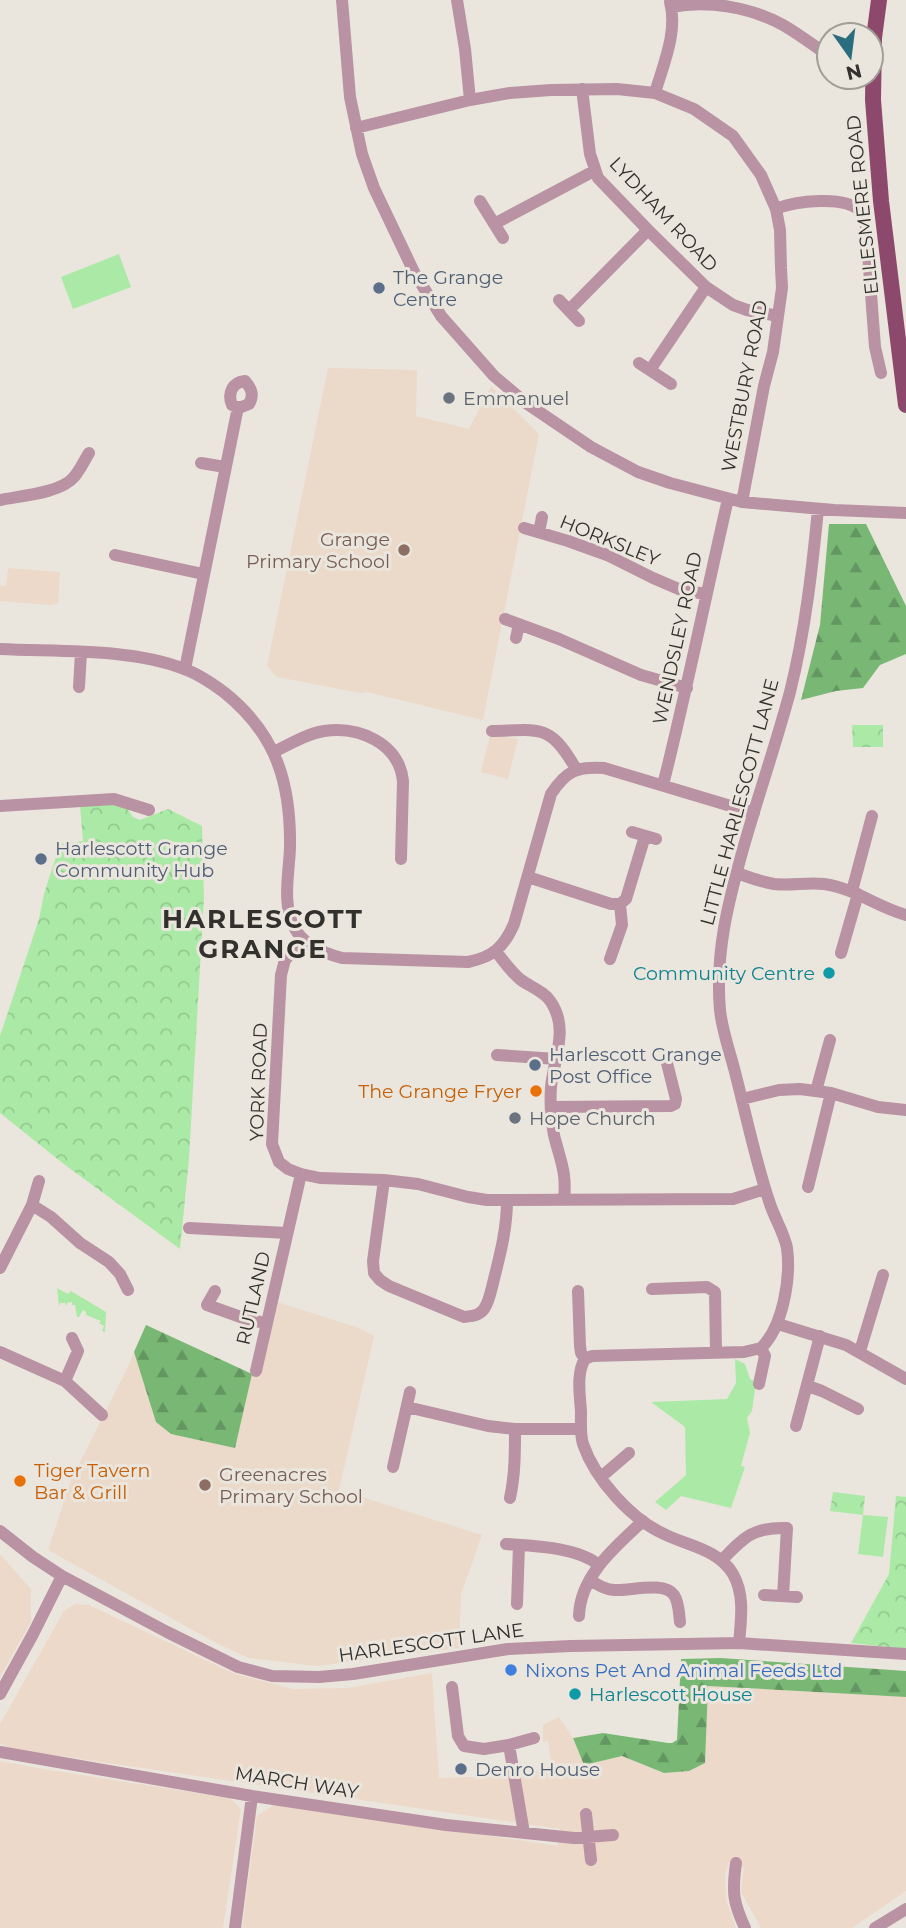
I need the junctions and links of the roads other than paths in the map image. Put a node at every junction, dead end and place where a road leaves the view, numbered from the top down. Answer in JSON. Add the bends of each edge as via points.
{"nodes":[{"id":1,"x":342,"y":0,"type":"edge"},
{"id":2,"x":457,"y":0,"type":"edge"},
{"id":3,"x":879,"y":0,"type":"edge"},
{"id":4,"x":670,"y":4,"type":"edge"},
{"id":5,"x":815,"y":47,"type":"edge"},
{"id":6,"x":582,"y":89,"type":"junction"},
{"id":7,"x":655,"y":93,"type":"junction"},
{"id":8,"x":470,"y":100,"type":"junction"},
{"id":9,"x":356,"y":128,"type":"junction"},
{"id":10,"x":594,"y":171,"type":"junction"},
{"id":11,"x":480,"y":201,"type":"dead end"},
{"id":12,"x":776,"y":209,"type":"junction"},
{"id":13,"x":494,"y":224,"type":"junction"},
{"id":14,"x":648,"y":230,"type":"junction"},
{"id":15,"x":503,"y":238,"type":"dead end"},
{"id":16,"x":706,"y":287,"type":"junction"},
{"id":17,"x":559,"y":300,"type":"dead end"},
{"id":18,"x":569,"y":310,"type":"junction"},
{"id":19,"x":778,"y":316,"type":"junction"},
{"id":20,"x":579,"y":321,"type":"dead end"},
{"id":21,"x":639,"y":363,"type":"dead end"},
{"id":22,"x":650,"y":370,"type":"junction"},
{"id":23,"x":881,"y":373,"type":"dead end"},
{"id":24,"x":671,"y":384,"type":"dead end"},
{"id":25,"x":906,"y":405,"type":"edge"},
{"id":26,"x":237,"y":407,"type":"dead end"},
{"id":27,"x":89,"y":453,"type":"dead end"},
{"id":28,"x":201,"y":463,"type":"dead end"},
{"id":29,"x":225,"y":467,"type":"junction"},
{"id":30,"x":728,"y":499,"type":"junction"},
{"id":31,"x":0,"y":500,"type":"edge"},
{"id":32,"x":742,"y":502,"type":"junction"},
{"id":33,"x":818,"y":509,"type":"junction"},
{"id":34,"x":906,"y":513,"type":"edge"},
{"id":35,"x":542,"y":517,"type":"dead end"},
{"id":36,"x":524,"y":528,"type":"dead end"},
{"id":37,"x":539,"y":532,"type":"junction"},
{"id":38,"x":115,"y":555,"type":"dead end"},
{"id":39,"x":203,"y":575,"type":"junction"},
{"id":40,"x":706,"y":594,"type":"junction"},
{"id":41,"x":505,"y":619,"type":"dead end"},
{"id":42,"x":519,"y":624,"type":"junction"},
{"id":43,"x":516,"y":638,"type":"dead end"},
{"id":44,"x":0,"y":649,"type":"edge"},
{"id":45,"x":81,"y":652,"type":"junction"},
{"id":46,"x":185,"y":668,"type":"junction"},
{"id":47,"x":79,"y":687,"type":"dead end"},
{"id":48,"x":687,"y":688,"type":"junction"},
{"id":49,"x":492,"y":731,"type":"dead end"},
{"id":50,"x":274,"y":752,"type":"junction"},
{"id":51,"x":576,"y":769,"type":"junction"},
{"id":52,"x":663,"y":785,"type":"junction"},
{"id":53,"x":0,"y":806,"type":"edge"},
{"id":54,"x":140,"y":811,"type":"dead end"},
{"id":55,"x":754,"y":813,"type":"junction"},
{"id":56,"x":872,"y":816,"type":"dead end"},
{"id":57,"x":644,"y":836,"type":"dead end"},
{"id":58,"x":401,"y":859,"type":"dead end"},
{"id":59,"x":737,"y":873,"type":"junction"},
{"id":60,"x":528,"y":877,"type":"junction"},
{"id":61,"x":855,"y":892,"type":"junction"},
{"id":62,"x":620,"y":904,"type":"junction"},
{"id":63,"x":906,"y":915,"type":"edge"},
{"id":64,"x":303,"y":939,"type":"junction"},
{"id":65,"x":496,"y":951,"type":"junction"},
{"id":66,"x":841,"y":953,"type":"dead end"},
{"id":67,"x":610,"y":959,"type":"dead end"},
{"id":68,"x":830,"y":1040,"type":"dead end"},
{"id":69,"x":497,"y":1055,"type":"dead end"},
{"id":70,"x":556,"y":1059,"type":"junction"},
{"id":71,"x":666,"y":1059,"type":"dead end"},
{"id":72,"x":816,"y":1091,"type":"junction"},
{"id":73,"x":831,"y":1094,"type":"junction"},
{"id":74,"x":742,"y":1099,"type":"junction"},
{"id":75,"x":551,"y":1107,"type":"junction"},
{"id":76,"x":906,"y":1110,"type":"edge"},
{"id":77,"x":301,"y":1174,"type":"junction"},
{"id":78,"x":384,"y":1180,"type":"junction"},
{"id":79,"x":39,"y":1181,"type":"dead end"},
{"id":80,"x":808,"y":1186,"type":"dead end"},
{"id":81,"x":765,"y":1189,"type":"junction"},
{"id":82,"x":564,"y":1199,"type":"junction"},
{"id":83,"x":507,"y":1200,"type":"junction"},
{"id":84,"x":32,"y":1205,"type":"junction"},
{"id":85,"x":189,"y":1228,"type":"dead end"},
{"id":86,"x":287,"y":1233,"type":"junction"},
{"id":87,"x":0,"y":1268,"type":"edge"},
{"id":88,"x":883,"y":1275,"type":"dead end"},
{"id":89,"x":128,"y":1290,"type":"dead end"},
{"id":90,"x":215,"y":1291,"type":"dead end"},
{"id":91,"x":658,"y":1293,"type":"dead end"},
{"id":92,"x":583,"y":1297,"type":"dead end"},
{"id":93,"x":267,"y":1324,"type":"junction"},
{"id":94,"x":778,"y":1324,"type":"junction"},
{"id":95,"x":820,"y":1335,"type":"junction"},
{"id":96,"x":72,"y":1338,"type":"dead end"},
{"id":97,"x":761,"y":1348,"type":"junction"},
{"id":98,"x":860,"y":1351,"type":"junction"},
{"id":99,"x":0,"y":1352,"type":"edge"},
{"id":100,"x":716,"y":1352,"type":"junction"},
{"id":101,"x":585,"y":1359,"type":"junction"},
{"id":102,"x":256,"y":1371,"type":"dead end"},
{"id":103,"x":906,"y":1380,"type":"edge"},
{"id":104,"x":65,"y":1381,"type":"junction"},
{"id":105,"x":760,"y":1384,"type":"dead end"},
{"id":106,"x":808,"y":1386,"type":"junction"},
{"id":107,"x":410,"y":1392,"type":"dead end"},
{"id":108,"x":407,"y":1407,"type":"junction"},
{"id":109,"x":858,"y":1409,"type":"dead end"},
{"id":110,"x":102,"y":1415,"type":"dead end"},
{"id":111,"x":796,"y":1426,"type":"dead end"},
{"id":112,"x":515,"y":1429,"type":"junction"},
{"id":113,"x":581,"y":1429,"type":"junction"},
{"id":114,"x":629,"y":1453,"type":"dead end"},
{"id":115,"x":393,"y":1467,"type":"dead end"},
{"id":116,"x":601,"y":1477,"type":"junction"},
{"id":117,"x":510,"y":1498,"type":"dead end"},
{"id":118,"x":643,"y":1521,"type":"junction"},
{"id":119,"x":0,"y":1531,"type":"edge"},
{"id":120,"x":506,"y":1544,"type":"dead end"},
{"id":121,"x":519,"y":1545,"type":"junction"},
{"id":122,"x":722,"y":1560,"type":"junction"},
{"id":123,"x":599,"y":1565,"type":"junction"},
{"id":124,"x":62,"y":1576,"type":"junction"},
{"id":125,"x":590,"y":1580,"type":"junction"},
{"id":126,"x":764,"y":1595,"type":"dead end"},
{"id":127,"x":783,"y":1596,"type":"junction"},
{"id":128,"x":797,"y":1597,"type":"dead end"},
{"id":129,"x":517,"y":1604,"type":"dead end"},
{"id":130,"x":579,"y":1616,"type":"dead end"},
{"id":131,"x":680,"y":1622,"type":"dead end"},
{"id":132,"x":739,"y":1643,"type":"junction"},
{"id":133,"x":906,"y":1654,"type":"edge"},
{"id":134,"x":452,"y":1687,"type":"dead end"},
{"id":135,"x":0,"y":1694,"type":"edge"},
{"id":136,"x":534,"y":1738,"type":"dead end"},
{"id":137,"x":509,"y":1745,"type":"junction"},
{"id":138,"x":0,"y":1752,"type":"edge"},
{"id":139,"x":252,"y":1796,"type":"junction"},
{"id":140,"x":586,"y":1814,"type":"dead end"},
{"id":141,"x":524,"y":1833,"type":"junction"},
{"id":142,"x":613,"y":1835,"type":"dead end"},
{"id":143,"x":589,"y":1837,"type":"junction"},
{"id":144,"x":590,"y":1860,"type":"dead end"},
{"id":145,"x":736,"y":1863,"type":"dead end"},
{"id":146,"x":906,"y":1909,"type":"edge"},
{"id":147,"x":235,"y":1928,"type":"edge"},
{"id":148,"x":744,"y":1928,"type":"edge"},
{"id":149,"x":875,"y":1928,"type":"edge"}],
"edges":[{"from":1,"to":9,"type":"street"},
{"from":2,"to":8,"type":"street"},
{"from":3,"to":25,"type":"main road","name":"ELLESMERE ROAD","via":[[873,100]]},
{"from":4,"to":5,"type":"street","via":[[734,7],[781,24]]},
{"from":4,"to":7,"type":"street","via":[[672,31]]},
{"from":6,"to":7,"type":"street","name":"WESTBURY ROAD"},
{"from":6,"to":8,"type":"street","name":"WESTBURY ROAD"},
{"from":6,"to":10,"type":"street","name":"LYDHAM ROAD"},
{"from":7,"to":12,"type":"street","name":"WESTBURY ROAD","via":[[694,109],[733,136],[761,175]]},
{"from":8,"to":9,"type":"street","name":"WESTBURY ROAD"},
{"from":9,"to":30,"type":"street","via":[[374,188],[414,272],[441,316],[494,376],[609,458],[670,484]]},
{"from":10,"to":13,"type":"street"},
{"from":10,"to":14,"type":"street","name":"LYDHAM ROAD"},
{"from":11,"to":13,"type":"street"},
{"from":12,"to":19,"type":"street","name":"WESTBURY ROAD","via":[[782,288]]},
{"from":12,"to":23,"type":"street","via":[[800,201],[851,205],[859,210],[864,218],[871,362]]},
{"from":13,"to":15,"type":"street"},
{"from":14,"to":16,"type":"street","name":"LYDHAM ROAD"},
{"from":14,"to":18,"type":"street"},
{"from":16,"to":19,"type":"street","name":"LYDHAM ROAD","via":[[733,305]]},
{"from":16,"to":22,"type":"street"},
{"from":17,"to":18,"type":"street"},
{"from":18,"to":20,"type":"street"},
{"from":19,"to":32,"type":"street","name":"WESTBURY ROAD"},
{"from":21,"to":22,"type":"street"},
{"from":22,"to":24,"type":"street"},
{"from":26,"to":29,"type":"street"},
{"from":27,"to":31,"type":"street","via":[[66,484]]},
{"from":28,"to":29,"type":"street"},
{"from":29,"to":39,"type":"street"},
{"from":30,"to":32,"type":"street"},
{"from":30,"to":40,"type":"street","name":"WENDSLEY ROAD"},
{"from":32,"to":33,"type":"street"},
{"from":33,"to":34,"type":"street"},
{"from":33,"to":55,"type":"street","name":"LITTLE HARLESCOTT LANE","via":[[802,638]]},
{"from":35,"to":37,"type":"street","name":"HORKSLEY"},
{"from":36,"to":37,"type":"street","name":"HORKSLEY"},
{"from":37,"to":40,"type":"street","name":"HORKSLEY","via":[[607,555],[681,590]]},
{"from":38,"to":39,"type":"street"},
{"from":39,"to":46,"type":"street"},
{"from":40,"to":48,"type":"street","name":"WENDSLEY ROAD"},
{"from":41,"to":42,"type":"street"},
{"from":42,"to":43,"type":"street"},
{"from":42,"to":48,"type":"street","via":[[641,675]]},
{"from":44,"to":45,"type":"street"},
{"from":45,"to":46,"type":"street","via":[[137,656]]},
{"from":45,"to":47,"type":"street"},
{"from":46,"to":50,"type":"street","via":[[237,702]]},
{"from":48,"to":52,"type":"street","name":"WENDSLEY ROAD"},
{"from":49,"to":51,"type":"street","via":[[547,733],[564,748]]},
{"from":50,"to":58,"type":"street","via":[[324,731],[368,736],[384,746],[402,769]]},
{"from":50,"to":64,"type":"street","via":[[285,781],[289,812],[289,914]]},
{"from":51,"to":52,"type":"street","via":[[604,768]]},
{"from":51,"to":60,"type":"street","via":[[551,794]]},
{"from":52,"to":55,"type":"street"},
{"from":53,"to":54,"type":"street","via":[[114,799]]},
{"from":55,"to":59,"type":"street","name":"LITTLE HARLESCOTT LANE"},
{"from":56,"to":61,"type":"street"},
{"from":57,"to":62,"type":"street","via":[[626,899]]},
{"from":59,"to":61,"type":"street","via":[[775,884],[823,884]]},
{"from":59,"to":74,"type":"street","name":"LITTLE HARLESCOTT LANE","via":[[724,924],[718,981],[720,1010]]},
{"from":60,"to":62,"type":"street"},
{"from":60,"to":65,"type":"street","via":[[508,937]]},
{"from":61,"to":63,"type":"street"},
{"from":61,"to":66,"type":"street"},
{"from":62,"to":67,"type":"street","via":[[622,925]]},
{"from":64,"to":65,"type":"street","via":[[342,958],[468,962]]},
{"from":64,"to":77,"type":"street","name":"YORK ROAD","via":[[285,960],[281,975],[272,1144],[279,1162]]},
{"from":65,"to":70,"type":"street","via":[[522,980],[551,1002],[561,1035]]},
{"from":68,"to":72,"type":"street"},
{"from":69,"to":70,"type":"street"},
{"from":70,"to":75,"type":"street"},
{"from":71,"to":75,"type":"street","via":[[676,1099],[671,1106]]},
{"from":72,"to":73,"type":"street"},
{"from":72,"to":74,"type":"street","via":[[779,1090]]},
{"from":73,"to":76,"type":"street"},
{"from":73,"to":80,"type":"street"},
{"from":74,"to":81,"type":"street","name":"LITTLE HARLESCOTT LANE"},
{"from":75,"to":82,"type":"street","via":[[566,1182]]},
{"from":77,"to":78,"type":"street"},
{"from":77,"to":86,"type":"street","name":"RUTLAND"},
{"from":78,"to":83,"type":"street","via":[[468,1198]]},
{"from":78,"to":83,"type":"street","via":[[374,1273],[396,1289],[464,1317],[483,1310],[489,1299],[504,1240]]},
{"from":79,"to":84,"type":"street"},
{"from":81,"to":82,"type":"street","via":[[733,1199]]},
{"from":81,"to":94,"type":"street","name":"LITTLE HARLESCOTT LANE","via":[[787,1248]]},
{"from":82,"to":83,"type":"street"},
{"from":84,"to":87,"type":"street"},
{"from":84,"to":89,"type":"street","via":[[109,1262]]},
{"from":85,"to":86,"type":"street","name":"RUTLAND"},
{"from":86,"to":93,"type":"street","name":"RUTLAND"},
{"from":88,"to":98,"type":"street"},
{"from":90,"to":93,"type":"street","via":[[205,1309]]},
{"from":91,"to":100,"type":"street","via":[[707,1287],[715,1292]]},
{"from":92,"to":101,"type":"street","via":[[580,1346]]},
{"from":93,"to":102,"type":"street","name":"RUTLAND"},
{"from":94,"to":95,"type":"street"},
{"from":94,"to":97,"type":"street","name":"LITTLE HARLESCOTT LANE"},
{"from":95,"to":98,"type":"street"},
{"from":95,"to":106,"type":"street"},
{"from":96,"to":104,"type":"street","via":[[82,1350]]},
{"from":97,"to":100,"type":"street"},
{"from":97,"to":105,"type":"street","via":[[765,1356]]},
{"from":98,"to":103,"type":"street"},
{"from":99,"to":104,"type":"street"},
{"from":100,"to":101,"type":"street"},
{"from":101,"to":113,"type":"street","via":[[580,1370]]},
{"from":104,"to":110,"type":"street"},
{"from":106,"to":109,"type":"street"},
{"from":106,"to":111,"type":"street"},
{"from":107,"to":108,"type":"street"},
{"from":108,"to":112,"type":"street"},
{"from":108,"to":115,"type":"street"},
{"from":112,"to":113,"type":"street"},
{"from":112,"to":117,"type":"street"},
{"from":113,"to":116,"type":"street","via":[[586,1451]]},
{"from":114,"to":116,"type":"street"},
{"from":116,"to":118,"type":"street"},
{"from":118,"to":122,"type":"street"},
{"from":118,"to":123,"type":"street"},
{"from":119,"to":124,"type":"street","name":"HARLESCOTT LANE"},
{"from":120,"to":121,"type":"street"},
{"from":121,"to":123,"type":"street","via":[[583,1555]]},
{"from":121,"to":129,"type":"street"},
{"from":122,"to":127,"type":"street","via":[[755,1532],[787,1528]]},
{"from":122,"to":132,"type":"street","via":[[739,1590]]},
{"from":123,"to":125,"type":"street"},
{"from":124,"to":132,"type":"street","name":"HARLESCOTT LANE","via":[[237,1667],[272,1676],[353,1674],[508,1648]]},
{"from":124,"to":135,"type":"street"},
{"from":125,"to":130,"type":"street","via":[[579,1602]]},
{"from":125,"to":131,"type":"street","via":[[611,1590],[668,1590],[677,1602]]},
{"from":126,"to":127,"type":"street"},
{"from":127,"to":128,"type":"street"},
{"from":132,"to":133,"type":"street","name":"HARLESCOTT LANE"},
{"from":134,"to":137,"type":"street","via":[[458,1736],[464,1746]]},
{"from":136,"to":137,"type":"street"},
{"from":137,"to":141,"type":"street"},
{"from":138,"to":139,"type":"street","name":"MARCH WAY"},
{"from":139,"to":141,"type":"street","name":"MARCH WAY"},
{"from":139,"to":147,"type":"street"},
{"from":140,"to":143,"type":"street"},
{"from":141,"to":143,"type":"street","name":"MARCH WAY"},
{"from":142,"to":143,"type":"street","name":"MARCH WAY"},
{"from":143,"to":144,"type":"street"},
{"from":145,"to":148,"type":"street","via":[[732,1886]]},
{"from":146,"to":149,"type":"street"}]}
